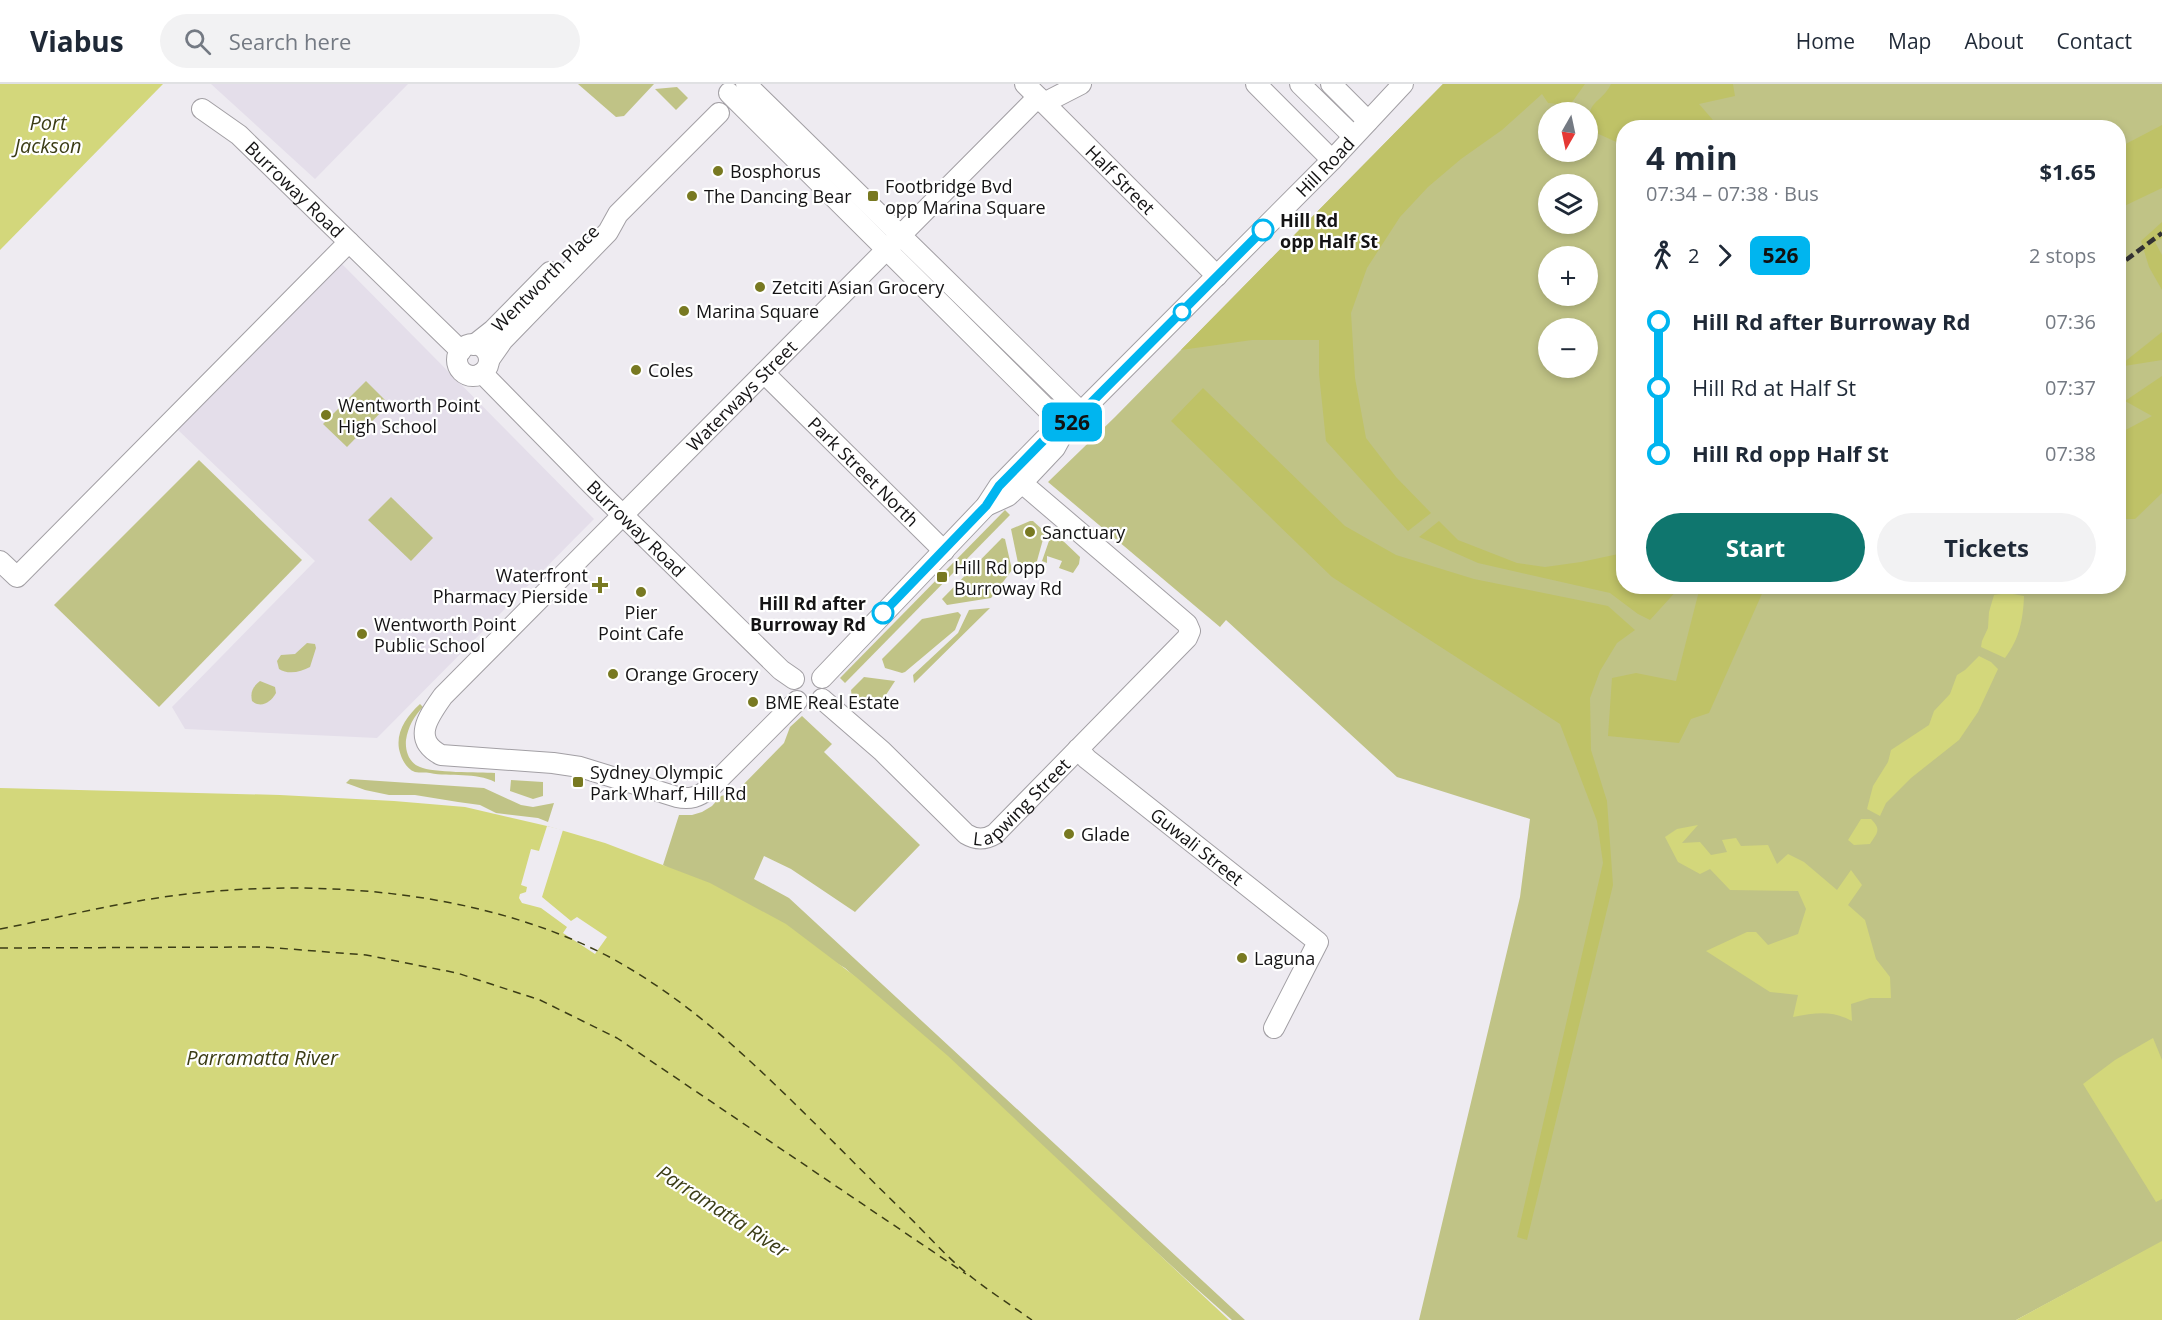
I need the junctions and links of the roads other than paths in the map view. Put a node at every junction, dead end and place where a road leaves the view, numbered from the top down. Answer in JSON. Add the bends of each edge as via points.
{"nodes":[{"id":1,"x":1081,"y":84,"type":"edge"},
{"id":2,"x":1256,"y":84,"type":"edge"},
{"id":3,"x":1300,"y":84,"type":"edge"},
{"id":4,"x":1331,"y":84,"type":"edge"},
{"id":5,"x":1403,"y":84,"type":"edge"},
{"id":6,"x":744,"y":90,"type":"edge"},
{"id":7,"x":1036,"y":95,"type":"edge"},
{"id":8,"x":202,"y":109,"type":"dead end"},
{"id":9,"x":1368,"y":120,"type":"junction"},
{"id":10,"x":1353,"y":136,"type":"junction"},
{"id":11,"x":1332,"y":160,"type":"junction"},
{"id":12,"x":618,"y":214,"type":"junction"},
{"id":13,"x":349,"y":242,"type":"junction"},
{"id":14,"x":893,"y":242,"type":"junction"},
{"id":15,"x":1217,"y":276,"type":"junction"},
{"id":16,"x":467,"y":348,"type":"junction"},
{"id":17,"x":486,"y":367,"type":"junction"},
{"id":18,"x":764,"y":373,"type":"junction"},
{"id":19,"x":1081,"y":412,"type":"junction"},
{"id":20,"x":1066,"y":428,"type":"junction"},
{"id":21,"x":1022,"y":483,"type":"junction"},
{"id":22,"x":986,"y":506,"type":"junction"},
{"id":23,"x":623,"y":514,"type":"junction"},
{"id":24,"x":944,"y":551,"type":"junction"},
{"id":25,"x":0,"y":561,"type":"edge"},
{"id":26,"x":822,"y":678,"type":"junction"},
{"id":27,"x":794,"y":679,"type":"junction"},
{"id":28,"x":822,"y":699,"type":"junction"},
{"id":29,"x":797,"y":701,"type":"junction"},
{"id":30,"x":1078,"y":749,"type":"junction"},
{"id":31,"x":1274,"y":1028,"type":"dead end"}],
"edges":[{"from":1,"to":7,"type":"street","name":"Waterways Street"},
{"from":2,"to":11,"type":"street"},
{"from":3,"to":10,"type":"street"},
{"from":4,"to":9,"type":"street"},
{"from":5,"to":9,"type":"street","name":"Hill Road"},
{"from":6,"to":12,"type":"street","name":"Wentworth Place","via":[[728,114],[719,113]]},
{"from":6,"to":14,"type":"street"},
{"from":7,"to":14,"type":"street","name":"Waterways Street"},
{"from":7,"to":15,"type":"street","name":"Half Street"},
{"from":8,"to":13,"type":"street","name":"Burroway Road","via":[[239,135]]},
{"from":9,"to":10,"type":"street","name":"Hill Road"},
{"from":10,"to":11,"type":"street","name":"Hill Road"},
{"from":11,"to":15,"type":"street","name":"Hill Road"},
{"from":12,"to":16,"type":"street","name":"Wentworth Place","via":[[598,224],[494,330]]},
{"from":12,"to":17,"type":"street","name":"Wentworth Place","via":[[608,232],[503,340]]},
{"from":13,"to":16,"type":"street","name":"Burroway Road"},
{"from":13,"to":25,"type":"street","via":[[17,577]]},
{"from":14,"to":18,"type":"street","name":"Waterways Street"},
{"from":14,"to":19,"type":"street"},
{"from":14,"to":20,"type":"street"},
{"from":15,"to":19,"type":"street","name":"Hill Road"},
{"from":16,"to":17,"type":"street","via":[[484,349]]},
{"from":16,"to":17,"type":"street","via":[[457,360],[464,373],[473,376]]},
{"from":17,"to":23,"type":"street","name":"Burroway Road"},
{"from":18,"to":23,"type":"street","name":"Waterways Street"},
{"from":18,"to":24,"type":"street","name":"Park Street North"},
{"from":19,"to":20,"type":"street","name":"Hill Road"},
{"from":20,"to":21,"type":"street","name":"Hill Road","via":[[1055,448]]},
{"from":20,"to":22,"type":"street","name":"Hill Road","via":[[1045,439],[999,486]]},
{"from":21,"to":22,"type":"street","name":"Hill Road","via":[[1008,496]]},
{"from":21,"to":30,"type":"street","name":"Lapwing Street","via":[[1187,624],[1190,631],[1187,639]]},
{"from":22,"to":24,"type":"street","name":"Hill Road"},
{"from":23,"to":27,"type":"street","name":"Burroway Road"},
{"from":23,"to":29,"type":"street","name":"Waterways Street","via":[[443,696],[424,728],[431,748],[448,757],[580,767],[691,798],[709,789]]},
{"from":24,"to":26,"type":"street","name":"Hill Road"},
{"from":26,"to":27,"type":"street","via":[[815,672],[806,672]]},
{"from":26,"to":28,"type":"street"},
{"from":27,"to":29,"type":"street","via":[[792,690]]},
{"from":28,"to":29,"type":"street","via":[[812,705]]},
{"from":28,"to":30,"type":"street","name":"Lapwing Street","via":[[882,751],[966,834],[976,839],[995,834]]},
{"from":30,"to":31,"type":"street","name":"Guwali Street","via":[[1318,942]]}]}
